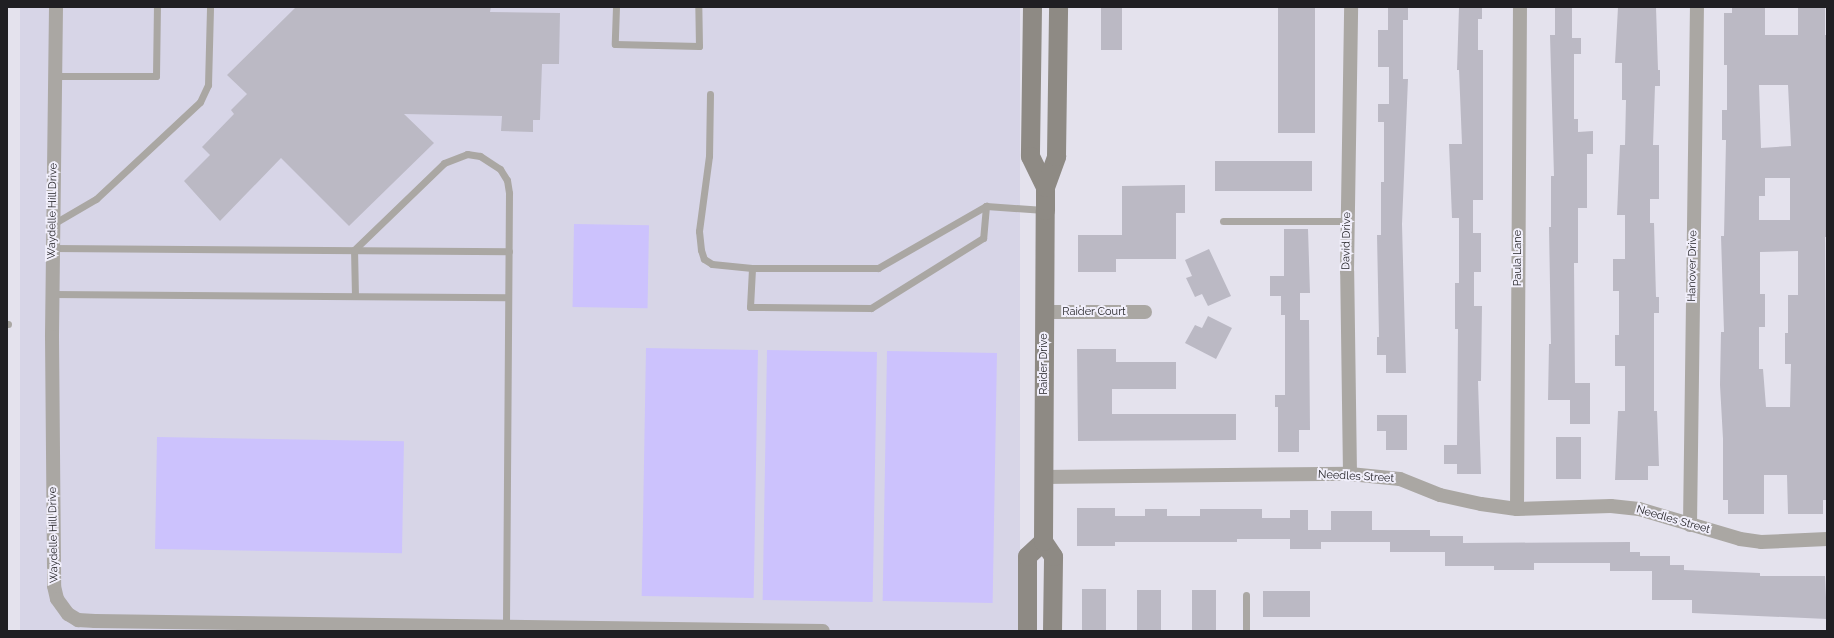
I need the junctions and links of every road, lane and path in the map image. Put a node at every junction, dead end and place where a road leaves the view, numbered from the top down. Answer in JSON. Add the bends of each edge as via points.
{"nodes":[{"id":1,"x":56,"y":7,"type":"edge"},
{"id":2,"x":157,"y":7,"type":"edge"},
{"id":3,"x":210,"y":7,"type":"edge"},
{"id":4,"x":616,"y":7,"type":"edge"},
{"id":5,"x":698,"y":7,"type":"edge"},
{"id":6,"x":1032,"y":7,"type":"edge"},
{"id":7,"x":1058,"y":7,"type":"edge"},
{"id":8,"x":1351,"y":7,"type":"edge"},
{"id":9,"x":1520,"y":7,"type":"edge"},
{"id":10,"x":1697,"y":7,"type":"edge"},
{"id":11,"x":55,"y":76,"type":"junction"},
{"id":12,"x":710,"y":94,"type":"dead end"},
{"id":13,"x":1045,"y":187,"type":"junction"},
{"id":14,"x":986,"y":206,"type":"junction"},
{"id":15,"x":1044,"y":210,"type":"junction"},
{"id":16,"x":1223,"y":220,"type":"dead end"},
{"id":17,"x":1348,"y":221,"type":"junction"},
{"id":18,"x":53,"y":224,"type":"junction"},
{"id":19,"x":53,"y":248,"type":"junction"},
{"id":20,"x":354,"y":250,"type":"junction"},
{"id":21,"x":508,"y":251,"type":"junction"},
{"id":22,"x":752,"y":268,"type":"junction"},
{"id":23,"x":52,"y":294,"type":"junction"},
{"id":24,"x":355,"y":296,"type":"junction"},
{"id":25,"x":508,"y":297,"type":"junction"},
{"id":26,"x":1044,"y":312,"type":"junction"},
{"id":27,"x":1145,"y":312,"type":"dead end"},
{"id":28,"x":1350,"y":474,"type":"junction"},
{"id":29,"x":1043,"y":477,"type":"junction"},
{"id":30,"x":1517,"y":509,"type":"junction"},
{"id":31,"x":1690,"y":524,"type":"junction"},
{"id":32,"x":1827,"y":539,"type":"edge"},
{"id":33,"x":1043,"y":541,"type":"junction"},
{"id":34,"x":1246,"y":595,"type":"dead end"},
{"id":35,"x":506,"y":627,"type":"junction"},
{"id":36,"x":823,"y":631,"type":"edge"},
{"id":37,"x":1027,"y":631,"type":"edge"},
{"id":38,"x":1052,"y":631,"type":"edge"},
{"id":39,"x":1246,"y":631,"type":"edge"}],
"edges":[{"from":1,"to":11,"type":"street","name":"Waydelle Hill Drive"},
{"from":2,"to":11,"type":"lane","via":[[156,76]]},
{"from":3,"to":18,"type":"lane","via":[[208,84],[200,102],[96,199]]},
{"from":4,"to":5,"type":"lane","via":[[615,44],[699,46]]},
{"from":6,"to":13,"type":"main road","name":"Raider Drive","via":[[1030,156]]},
{"from":7,"to":13,"type":"main road","name":"Raider Drive","via":[[1056,156]]},
{"from":8,"to":17,"type":"street","name":"David Drive"},
{"from":9,"to":30,"type":"street","name":"Paula Lane"},
{"from":10,"to":31,"type":"street","name":"Hanover Drive"},
{"from":11,"to":18,"type":"street","name":"Waydelle Hill Drive"},
{"from":12,"to":22,"type":"lane","via":[[709,156],[700,230],[701,250],[704,259],[712,264]]},
{"from":13,"to":15,"type":"main road","name":"Raider Drive"},
{"from":14,"to":15,"type":"lane"},
{"from":14,"to":22,"type":"lane","via":[[878,268]]},
{"from":14,"to":22,"type":"lane","via":[[983,238],[871,308],[750,307]]},
{"from":15,"to":26,"type":"main road","name":"Raider Drive"},
{"from":16,"to":17,"type":"lane"},
{"from":17,"to":28,"type":"street","name":"David Drive"},
{"from":18,"to":19,"type":"street","name":"Waydelle Hill Drive"},
{"from":19,"to":20,"type":"lane"},
{"from":19,"to":23,"type":"street","name":"Waydelle Hill Drive"},
{"from":20,"to":21,"type":"lane"},
{"from":20,"to":21,"type":"lane","via":[[444,163],[467,154],[491,161],[507,180]]},
{"from":20,"to":24,"type":"lane"},
{"from":21,"to":25,"type":"lane"},
{"from":23,"to":24,"type":"lane"},
{"from":23,"to":35,"type":"street","name":"Waydelle Hill Drive","via":[[54,586],[57,599],[68,614],[78,620],[94,621]]},
{"from":24,"to":25,"type":"lane"},
{"from":25,"to":35,"type":"lane"},
{"from":26,"to":27,"type":"street","name":"Raider Court"},
{"from":26,"to":29,"type":"main road","name":"Raider Drive"},
{"from":28,"to":29,"type":"street","name":"Needles Street"},
{"from":28,"to":30,"type":"street","name":"Needles Street","via":[[1400,479],[1440,495]]},
{"from":29,"to":33,"type":"main road","name":"Raider Drive"},
{"from":30,"to":31,"type":"street","name":"Needles Street","via":[[1611,506],[1638,509]]},
{"from":31,"to":32,"type":"street","name":"Needles Street","via":[[1740,539],[1761,542]]},
{"from":33,"to":37,"type":"main road","via":[[1027,556]]},
{"from":33,"to":38,"type":"main road","via":[[1053,556]]},
{"from":34,"to":39,"type":"lane"},
{"from":35,"to":36,"type":"street","name":"Waydelle Hill Drive"}]}
